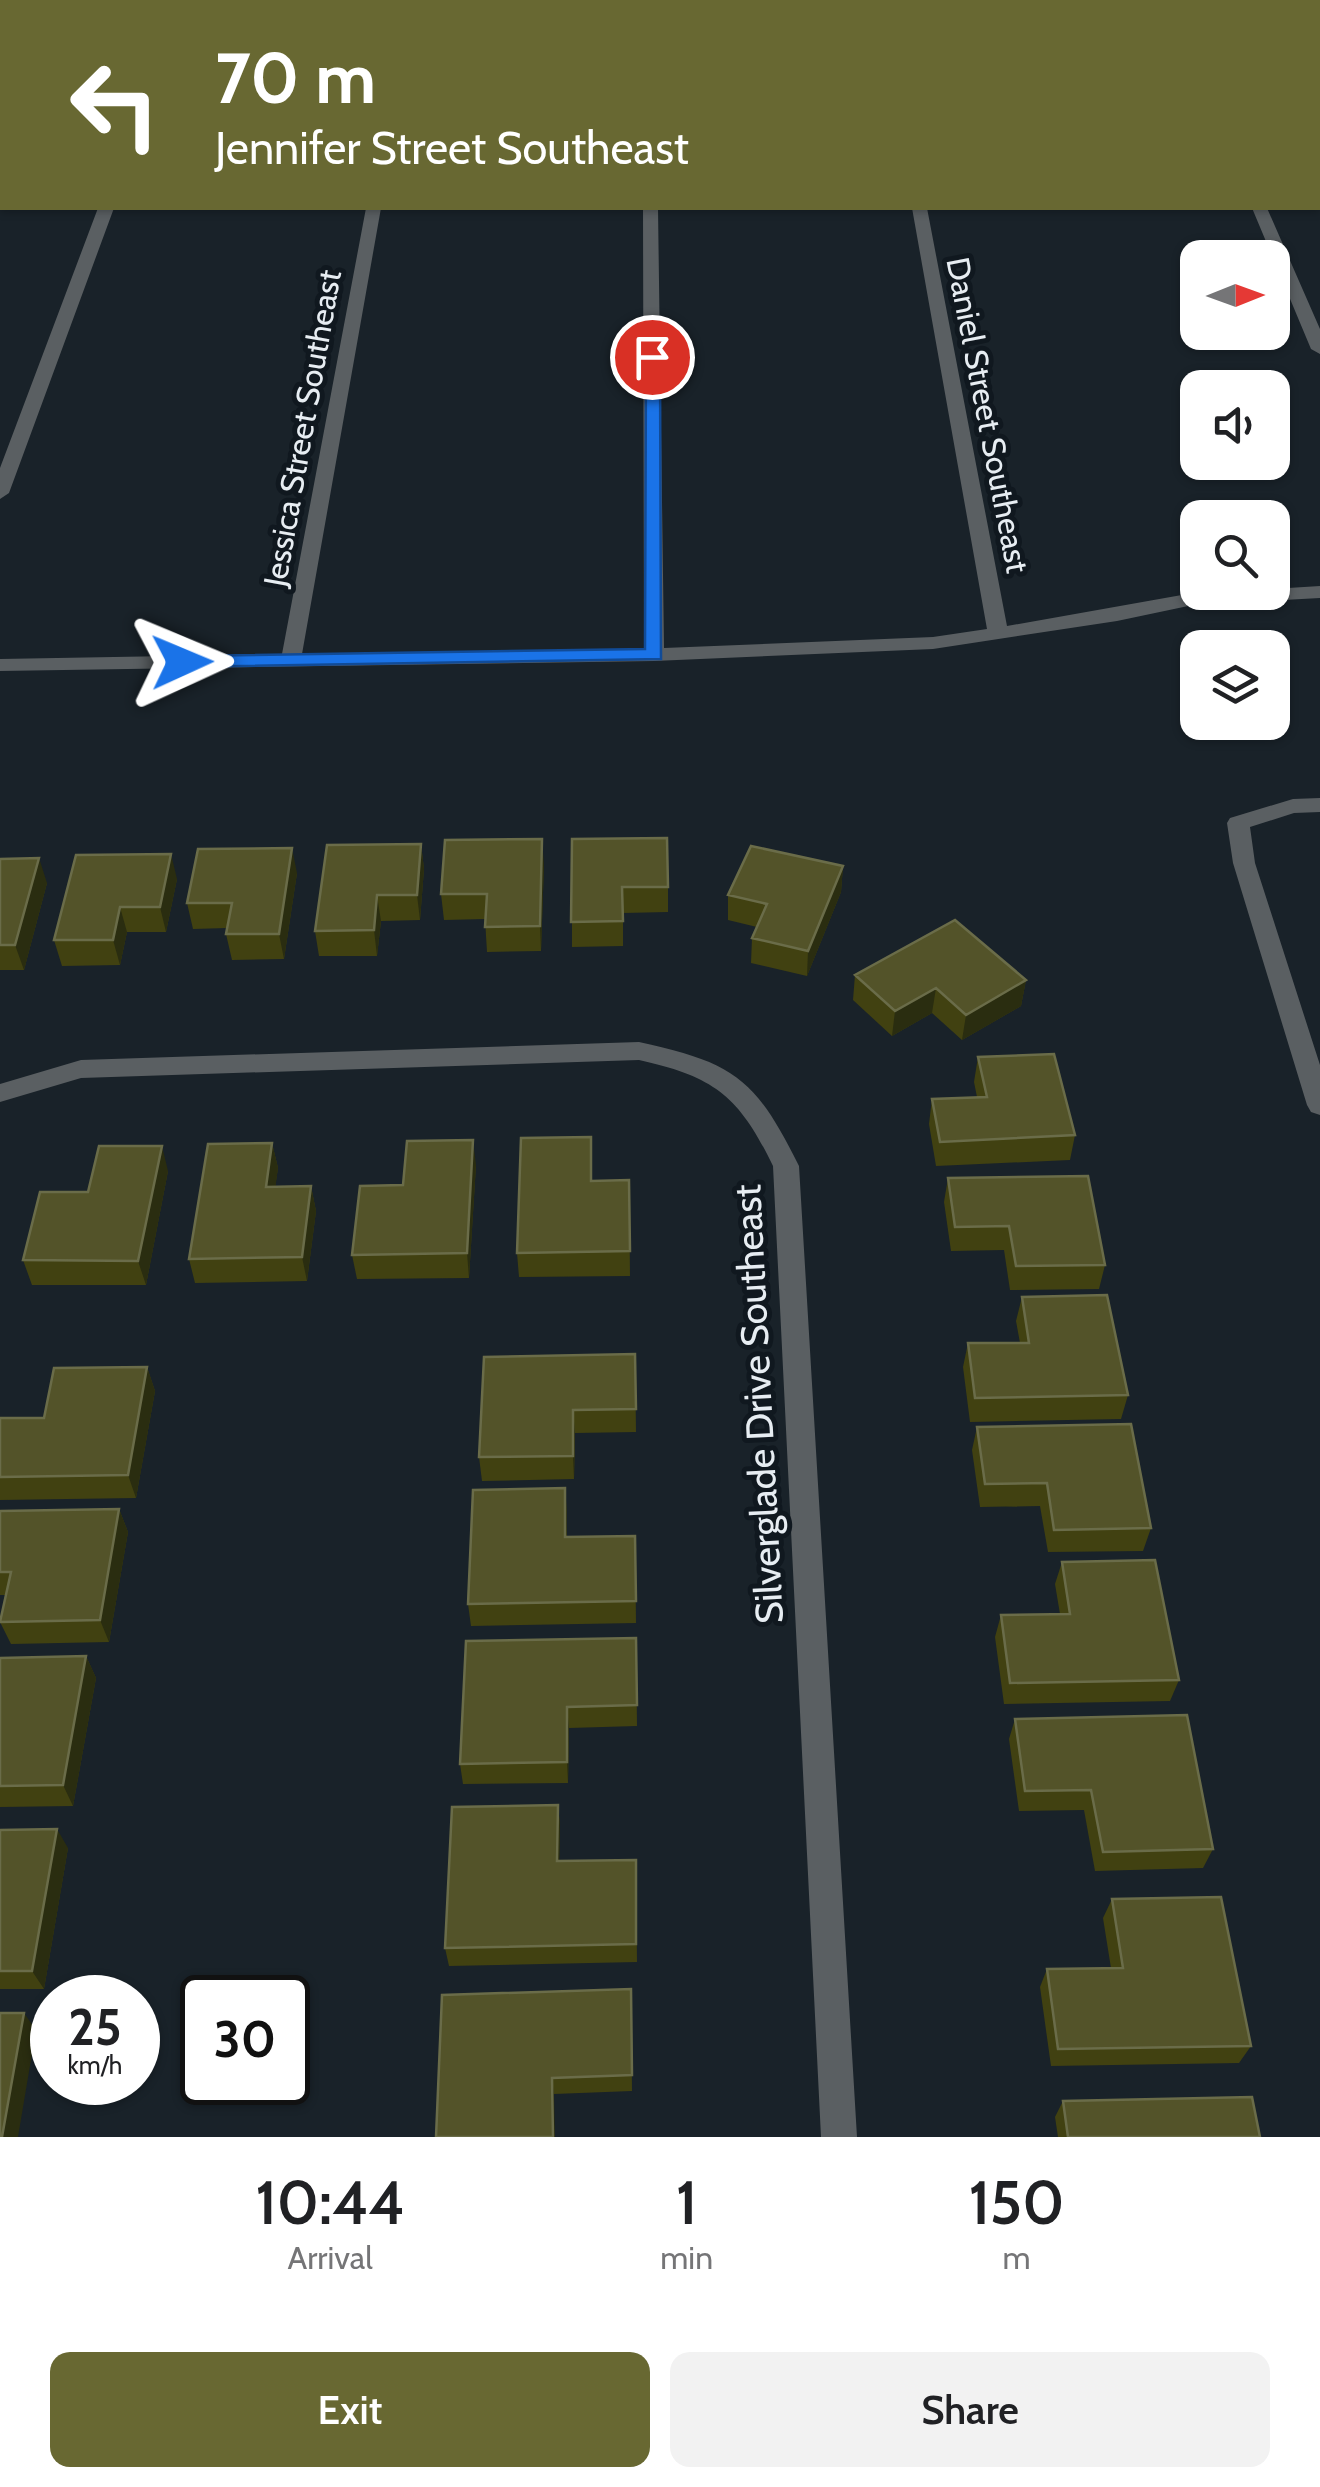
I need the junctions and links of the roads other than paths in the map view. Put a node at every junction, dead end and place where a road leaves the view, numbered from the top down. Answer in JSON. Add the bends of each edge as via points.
{"nodes":[{"id":1,"x":105,"y":210,"type":"edge"},
{"id":2,"x":373,"y":210,"type":"edge"},
{"id":3,"x":650,"y":210,"type":"edge"},
{"id":4,"x":919,"y":210,"type":"edge"},
{"id":5,"x":1260,"y":210,"type":"edge"},
{"id":6,"x":1320,"y":349,"type":"edge"},
{"id":7,"x":0,"y":493,"type":"edge"},
{"id":8,"x":1320,"y":592,"type":"edge"},
{"id":9,"x":998,"y":633,"type":"junction"},
{"id":10,"x":654,"y":655,"type":"junction"},
{"id":11,"x":291,"y":660,"type":"junction"},
{"id":12,"x":0,"y":666,"type":"edge"},
{"id":13,"x":1320,"y":805,"type":"edge"},
{"id":14,"x":0,"y":1093,"type":"edge"},
{"id":15,"x":1320,"y":1105,"type":"edge"},
{"id":16,"x":839,"y":2137,"type":"edge"}],
"edges":[{"from":1,"to":7,"type":"street"},
{"from":2,"to":11,"type":"street","name":"Jessica Street Southeast"},
{"from":3,"to":10,"type":"street"},
{"from":4,"to":9,"type":"street","name":"Daniel Street Southeast"},
{"from":5,"to":6,"type":"street"},
{"from":8,"to":9,"type":"street","via":[[1192,599]]},
{"from":9,"to":10,"type":"street","via":[[933,644]]},
{"from":10,"to":11,"type":"street"},
{"from":11,"to":12,"type":"street"},
{"from":13,"to":15,"type":"street","via":[[1238,823],[1244,863]]},
{"from":14,"to":16,"type":"street","name":"Silverglade Drive Southeast","via":[[81,1069],[640,1050],[696,1062],[737,1084],[786,1166]]}]}
